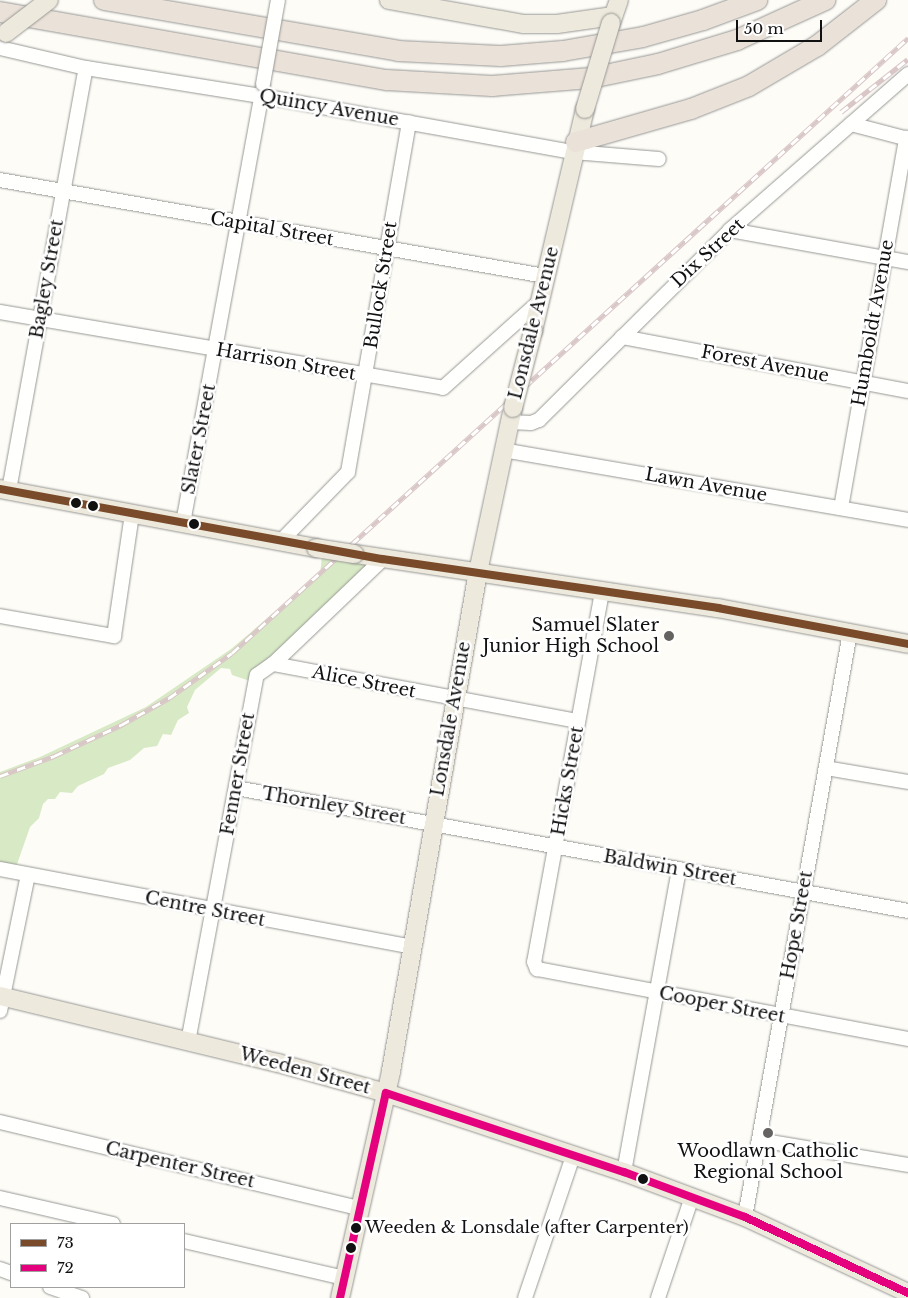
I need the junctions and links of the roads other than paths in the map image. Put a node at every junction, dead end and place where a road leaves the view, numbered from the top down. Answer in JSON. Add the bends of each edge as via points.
{"nodes":[{"id":1,"x":49,"y":0,"type":"edge"},
{"id":2,"x":104,"y":0,"type":"edge"},
{"id":3,"x":126,"y":0,"type":"edge"},
{"id":4,"x":278,"y":0,"type":"edge"},
{"id":5,"x":393,"y":0,"type":"edge"},
{"id":6,"x":757,"y":0,"type":"edge"},
{"id":7,"x":825,"y":0,"type":"edge"},
{"id":8,"x":876,"y":0,"type":"edge"},
{"id":9,"x":0,"y":12,"type":"edge"},
{"id":10,"x":172,"y":12,"type":"junction"},
{"id":11,"x":614,"y":13,"type":"edge"},
{"id":12,"x":2,"y":39,"type":"edge"},
{"id":13,"x":86,"y":68,"type":"junction"},
{"id":14,"x":908,"y":74,"type":"edge"},
{"id":15,"x":262,"y":90,"type":"junction"},
{"id":16,"x":409,"y":122,"type":"junction"},
{"id":17,"x":851,"y":124,"type":"junction"},
{"id":18,"x":907,"y":138,"type":"edge"},
{"id":19,"x":574,"y":147,"type":"junction"},
{"id":20,"x":659,"y":160,"type":"dead end"},
{"id":21,"x":0,"y":180,"type":"edge"},
{"id":22,"x":63,"y":192,"type":"junction"},
{"id":23,"x":240,"y":223,"type":"junction"},
{"id":24,"x":730,"y":230,"type":"junction"},
{"id":25,"x":386,"y":250,"type":"junction"},
{"id":26,"x":885,"y":258,"type":"junction"},
{"id":27,"x":908,"y":262,"type":"edge"},
{"id":28,"x":545,"y":276,"type":"junction"},
{"id":29,"x":540,"y":300,"type":"junction"},
{"id":30,"x":0,"y":312,"type":"edge"},
{"id":31,"x":40,"y":319,"type":"junction"},
{"id":32,"x":622,"y":336,"type":"junction"},
{"id":33,"x":216,"y":350,"type":"junction"},
{"id":34,"x":366,"y":377,"type":"junction"},
{"id":35,"x":862,"y":382,"type":"junction"},
{"id":36,"x":908,"y":391,"type":"edge"},
{"id":37,"x":512,"y":415,"type":"junction"},
{"id":38,"x":503,"y":450,"type":"junction"},
{"id":39,"x":5,"y":489,"type":"edge"},
{"id":40,"x":841,"y":508,"type":"junction"},
{"id":41,"x":132,"y":514,"type":"junction"},
{"id":42,"x":908,"y":520,"type":"edge"},
{"id":43,"x":183,"y":524,"type":"junction"},
{"id":44,"x":281,"y":541,"type":"junction"},
{"id":45,"x":383,"y":559,"type":"junction"},
{"id":46,"x":478,"y":572,"type":"junction"},
{"id":47,"x":602,"y":592,"type":"junction"},
{"id":48,"x":0,"y":616,"type":"edge"},
{"id":49,"x":850,"y":633,"type":"junction"},
{"id":50,"x":908,"y":644,"type":"edge"},
{"id":51,"x":273,"y":664,"type":"junction"},
{"id":52,"x":455,"y":700,"type":"junction"},
{"id":53,"x":578,"y":721,"type":"junction"},
{"id":54,"x":826,"y":768,"type":"junction"},
{"id":55,"x":908,"y":782,"type":"edge"},
{"id":56,"x":236,"y":788,"type":"junction"},
{"id":57,"x":432,"y":824,"type":"junction"},
{"id":58,"x":556,"y":848,"type":"junction"},
{"id":59,"x":0,"y":869,"type":"edge"},
{"id":60,"x":679,"y":869,"type":"junction"},
{"id":61,"x":28,"y":875,"type":"junction"},
{"id":62,"x":803,"y":892,"type":"junction"},
{"id":63,"x":212,"y":911,"type":"junction"},
{"id":64,"x":908,"y":911,"type":"edge"},
{"id":65,"x":411,"y":947,"type":"junction"},
{"id":66,"x":536,"y":969,"type":"joint"},
{"id":67,"x":657,"y":993,"type":"junction"},
{"id":68,"x":1,"y":1001,"type":"edge"},
{"id":69,"x":781,"y":1016,"type":"junction"},
{"id":70,"x":908,"y":1039,"type":"edge"},
{"id":71,"x":188,"y":1042,"type":"junction"},
{"id":72,"x":386,"y":1093,"type":"junction"},
{"id":73,"x":0,"y":1122,"type":"edge"},
{"id":74,"x":759,"y":1140,"type":"junction"},
{"id":75,"x":573,"y":1156,"type":"junction"},
{"id":76,"x":908,"y":1166,"type":"edge"},
{"id":77,"x":624,"y":1172,"type":"junction"},
{"id":78,"x":692,"y":1197,"type":"junction"},
{"id":79,"x":0,"y":1198,"type":"edge"},
{"id":80,"x":359,"y":1208,"type":"junction"},
{"id":81,"x":745,"y":1217,"type":"junction"},
{"id":82,"x":109,"y":1223,"type":"edge"},
{"id":83,"x":185,"y":1241,"type":"edge"},
{"id":84,"x":344,"y":1278,"type":"junction"},
{"id":85,"x":54,"y":1288,"type":"edge"},
{"id":86,"x":908,"y":1293,"type":"edge"},
{"id":87,"x":82,"y":1298,"type":"edge"},
{"id":88,"x":340,"y":1298,"type":"edge"},
{"id":89,"x":525,"y":1298,"type":"edge"},
{"id":90,"x":658,"y":1298,"type":"edge"}],
"edges":[{"from":1,"to":12,"type":"main road","bridge":true},
{"from":2,"to":10,"type":"highway"},
{"from":3,"to":10,"type":"highway"},
{"from":4,"to":15,"type":"street","name":"Slater Street","bridge":true},
{"from":5,"to":11,"type":"main road","via":[[524,24],[557,24]]},
{"from":6,"to":10,"type":"highway","via":[[650,35],[563,51],[501,56],[398,51]]},
{"from":7,"to":9,"type":"highway","via":[[737,40],[658,64],[591,78],[492,86],[387,80]]},
{"from":8,"to":19,"type":"highway","via":[[812,50],[748,86],[691,109]]},
{"from":11,"to":19,"type":"main road","name":"Lonsdale Avenue","bridge":true},
{"from":12,"to":13,"type":"street","name":"Quincy Avenue"},
{"from":13,"to":15,"type":"street","name":"Quincy Avenue"},
{"from":13,"to":22,"type":"street","name":"Bagley Street"},
{"from":14,"to":17,"type":"street","name":"Dix Street"},
{"from":15,"to":16,"type":"street","name":"Quincy Avenue"},
{"from":15,"to":23,"type":"street","name":"Slater Street"},
{"from":16,"to":19,"type":"street","name":"Quincy Avenue"},
{"from":16,"to":25,"type":"street","name":"Bullock Street"},
{"from":17,"to":18,"type":"street"},
{"from":17,"to":24,"type":"street","name":"Dix Street"},
{"from":18,"to":26,"type":"street","name":"Humboldt Avenue"},
{"from":19,"to":20,"type":"street","name":"Quincy Avenue"},
{"from":19,"to":28,"type":"main road","name":"Lonsdale Avenue"},
{"from":21,"to":22,"type":"street","name":"Capital Street"},
{"from":22,"to":23,"type":"street","name":"Capital Street"},
{"from":22,"to":31,"type":"street","name":"Bagley Street"},
{"from":23,"to":25,"type":"street","name":"Capital Street"},
{"from":23,"to":33,"type":"street","name":"Slater Street"},
{"from":24,"to":26,"type":"street"},
{"from":24,"to":32,"type":"street","name":"Dix Street"},
{"from":25,"to":28,"type":"street","name":"Capital Street"},
{"from":25,"to":34,"type":"street","name":"Bullock Street"},
{"from":26,"to":27,"type":"street"},
{"from":26,"to":35,"type":"street","name":"Humboldt Avenue"},
{"from":28,"to":29,"type":"main road","name":"Lonsdale Avenue"},
{"from":29,"to":34,"type":"street","name":"Harrison Street","via":[[443,388]]},
{"from":29,"to":37,"type":"main road","name":"Lonsdale Avenue","bridge":true},
{"from":30,"to":31,"type":"street","name":"Harrison Street"},
{"from":31,"to":33,"type":"street","name":"Harrison Street"},
{"from":31,"to":39,"type":"street","name":"Bagley Street"},
{"from":32,"to":35,"type":"street","name":"Forest Avenue"},
{"from":32,"to":37,"type":"street","name":"Dix Street","via":[[539,420],[530,423]]},
{"from":33,"to":34,"type":"street","name":"Harrison Street"},
{"from":33,"to":43,"type":"street","name":"Slater Street"},
{"from":34,"to":44,"type":"street","name":"Bullock Street","via":[[348,472]]},
{"from":35,"to":36,"type":"street","name":"Forest Avenue"},
{"from":35,"to":40,"type":"street","name":"Humboldt Avenue"},
{"from":37,"to":38,"type":"main road","name":"Lonsdale Avenue"},
{"from":38,"to":40,"type":"street","name":"Lawn Avenue"},
{"from":38,"to":46,"type":"main road","name":"Lonsdale Avenue"},
{"from":39,"to":41,"type":"main road"},
{"from":40,"to":42,"type":"street","name":"Lawn Avenue"},
{"from":41,"to":43,"type":"main road"},
{"from":41,"to":48,"type":"street","via":[[114,636]]},
{"from":43,"to":44,"type":"main road"},
{"from":44,"to":45,"type":"main road","bridge":true},
{"from":45,"to":46,"type":"main road"},
{"from":45,"to":51,"type":"street","name":"Fenner Street"},
{"from":46,"to":47,"type":"main road"},
{"from":46,"to":52,"type":"main road","name":"Lonsdale Avenue"},
{"from":47,"to":49,"type":"main road","via":[[718,608]]},
{"from":47,"to":53,"type":"street","name":"Hicks Street"},
{"from":49,"to":50,"type":"main road"},
{"from":49,"to":54,"type":"street","name":"Hope Street"},
{"from":51,"to":52,"type":"street","name":"Alice Street"},
{"from":51,"to":56,"type":"street","name":"Fenner Street","via":[[257,675]]},
{"from":52,"to":53,"type":"street","name":"Alice Street"},
{"from":52,"to":57,"type":"main road","name":"Lonsdale Avenue"},
{"from":53,"to":58,"type":"street","name":"Hicks Street"},
{"from":54,"to":55,"type":"street"},
{"from":54,"to":62,"type":"street","name":"Hope Street"},
{"from":56,"to":57,"type":"street","name":"Thornley Street"},
{"from":56,"to":63,"type":"street","name":"Fenner Street"},
{"from":57,"to":58,"type":"street","name":"Baldwin Street"},
{"from":57,"to":65,"type":"main road","name":"Lonsdale Avenue"},
{"from":58,"to":60,"type":"street","name":"Baldwin Street"},
{"from":58,"to":66,"type":"street","name":"Hicks Street","via":[[534,962]]},
{"from":59,"to":61,"type":"street","name":"Centre Street"},
{"from":60,"to":62,"type":"street","name":"Baldwin Street"},
{"from":60,"to":67,"type":"street"},
{"from":61,"to":63,"type":"street","name":"Centre Street"},
{"from":61,"to":68,"type":"street"},
{"from":62,"to":64,"type":"street","name":"Baldwin Street"},
{"from":62,"to":69,"type":"street","name":"Hope Street"},
{"from":63,"to":65,"type":"street","name":"Centre Street"},
{"from":63,"to":71,"type":"street","name":"Fenner Street"},
{"from":65,"to":72,"type":"main road","name":"Lonsdale Avenue"},
{"from":66,"to":67,"type":"street","name":"Cooper Street"},
{"from":67,"to":69,"type":"street","name":"Cooper Street"},
{"from":67,"to":77,"type":"street"},
{"from":68,"to":71,"type":"main road","name":"Weeden Street"},
{"from":69,"to":70,"type":"street","name":"Cooper Street"},
{"from":69,"to":74,"type":"street","name":"Hope Street"},
{"from":71,"to":72,"type":"main road","name":"Weeden Street"},
{"from":72,"to":75,"type":"main road","name":"Weeden Street"},
{"from":72,"to":80,"type":"main road","name":"Lonsdale Avenue"},
{"from":73,"to":80,"type":"street","name":"Carpenter Street"},
{"from":74,"to":76,"type":"street"},
{"from":74,"to":81,"type":"street","name":"Hope Street"},
{"from":75,"to":77,"type":"main road","name":"Weeden Street"},
{"from":75,"to":89,"type":"street"},
{"from":77,"to":78,"type":"main road","name":"Weeden Street"},
{"from":78,"to":81,"type":"main road","name":"Weeden Street"},
{"from":78,"to":90,"type":"street"},
{"from":79,"to":82,"type":"street"},
{"from":80,"to":84,"type":"main road","name":"Lonsdale Avenue"},
{"from":81,"to":86,"type":"main road","name":"Weeden Street"},
{"from":83,"to":84,"type":"street"},
{"from":84,"to":88,"type":"main road","name":"Lonsdale Avenue"},
{"from":85,"to":87,"type":"street"}]}
